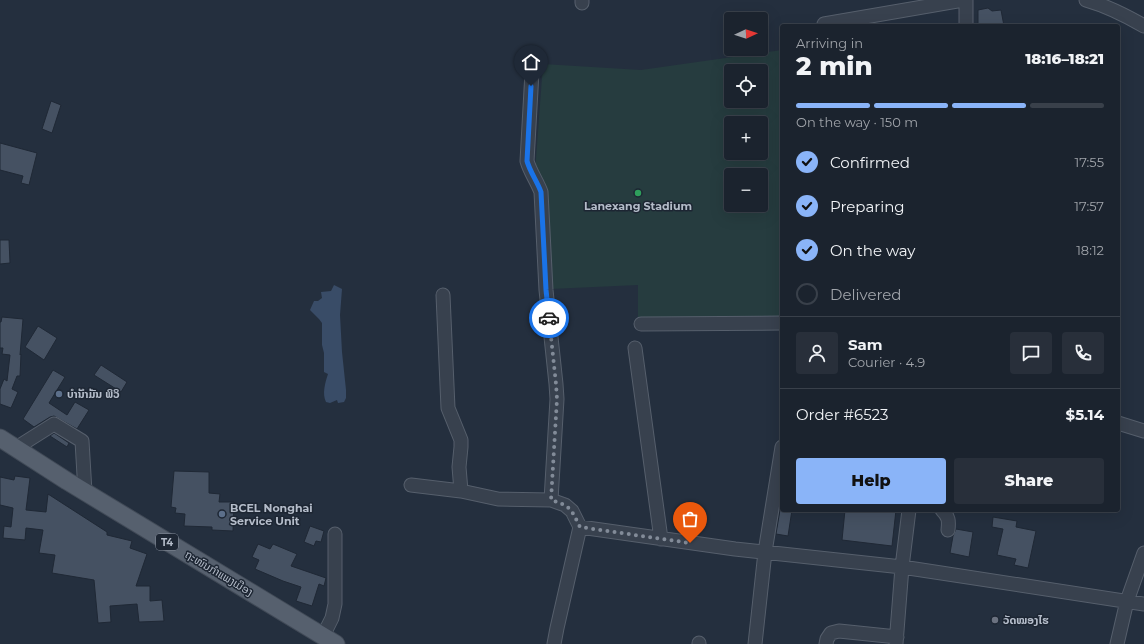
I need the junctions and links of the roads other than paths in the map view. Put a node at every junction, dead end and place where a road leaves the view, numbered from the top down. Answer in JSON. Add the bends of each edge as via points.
{"nodes":[{"id":1,"x":965,"y":0,"type":"edge"},
{"id":2,"x":1086,"y":0,"type":"edge"},
{"id":3,"x":1105,"y":3,"type":"edge"},
{"id":4,"x":824,"y":24,"type":"dead end"},
{"id":5,"x":966,"y":24,"type":"edge"},
{"id":6,"x":1144,"y":26,"type":"edge"},
{"id":7,"x":532,"y":72,"type":"dead end"},
{"id":8,"x":443,"y":295,"type":"dead end"},
{"id":9,"x":780,"y":323,"type":"edge"},
{"id":10,"x":641,"y":324,"type":"dead end"},
{"id":11,"x":635,"y":348,"type":"dead end"},
{"id":12,"x":1120,"y":423,"type":"edge"},
{"id":13,"x":1144,"y":431,"type":"edge"},
{"id":14,"x":0,"y":438,"type":"edge"},
{"id":15,"x":16,"y":448,"type":"junction"},
{"id":16,"x":780,"y":459,"type":"edge"},
{"id":17,"x":411,"y":485,"type":"dead end"},
{"id":18,"x":461,"y":491,"type":"junction"},
{"id":19,"x":85,"y":492,"type":"junction"},
{"id":20,"x":551,"y":500,"type":"junction"},
{"id":21,"x":909,"y":512,"type":"edge"},
{"id":22,"x":944,"y":512,"type":"edge"},
{"id":23,"x":580,"y":527,"type":"junction"},
{"id":24,"x":948,"y":530,"type":"dead end"},
{"id":25,"x":335,"y":534,"type":"dead end"},
{"id":26,"x":661,"y":538,"type":"junction"},
{"id":27,"x":765,"y":552,"type":"junction"},
{"id":28,"x":1144,"y":553,"type":"edge"},
{"id":29,"x":902,"y":567,"type":"junction"},
{"id":30,"x":1127,"y":601,"type":"junction"},
{"id":31,"x":1144,"y":604,"type":"edge"},
{"id":32,"x":329,"y":640,"type":"edge"},
{"id":33,"x":897,"y":641,"type":"edge"},
{"id":34,"x":554,"y":644,"type":"edge"},
{"id":35,"x":755,"y":644,"type":"edge"},
{"id":36,"x":826,"y":644,"type":"edge"},
{"id":37,"x":1117,"y":644,"type":"edge"}],
"edges":[{"from":1,"to":4,"type":"street"},
{"from":1,"to":5,"type":"street"},
{"from":2,"to":3,"type":"street"},
{"from":3,"to":6,"type":"street"},
{"from":7,"to":20,"type":"street","via":[[527,161],[541,192],[546,290],[557,399]]},
{"from":8,"to":18,"type":"street","via":[[448,408],[461,440]]},
{"from":9,"to":10,"type":"street"},
{"from":11,"to":26,"type":"street"},
{"from":12,"to":13,"type":"street"},
{"from":14,"to":15,"type":"main road","name":"ຖະໜົນກຳແພງເມືອງ","number":"T4"},
{"from":15,"to":19,"type":"main road","name":"ຖະໜົນກຳແພງເມືອງ","number":"T4"},
{"from":15,"to":19,"type":"street","via":[[54,424],[82,441]]},
{"from":16,"to":27,"type":"street"},
{"from":17,"to":18,"type":"street"},
{"from":18,"to":20,"type":"street","via":[[498,498]]},
{"from":19,"to":32,"type":"main road","name":"ຖະໜົນກຳແພງເມືອງ","number":"T4"},
{"from":20,"to":23,"type":"street","via":[[566,504]]},
{"from":21,"to":29,"type":"street"},
{"from":22,"to":24,"type":"street","via":[[950,521]]},
{"from":23,"to":26,"type":"street"},
{"from":23,"to":34,"type":"street"},
{"from":25,"to":32,"type":"street","via":[[335,604]]},
{"from":26,"to":27,"type":"street"},
{"from":27,"to":29,"type":"street"},
{"from":27,"to":35,"type":"street"},
{"from":28,"to":30,"type":"street"},
{"from":29,"to":30,"type":"street"},
{"from":29,"to":33,"type":"street"},
{"from":30,"to":31,"type":"street"},
{"from":30,"to":37,"type":"street"},
{"from":33,"to":36,"type":"street","via":[[839,631],[831,633]]}]}
